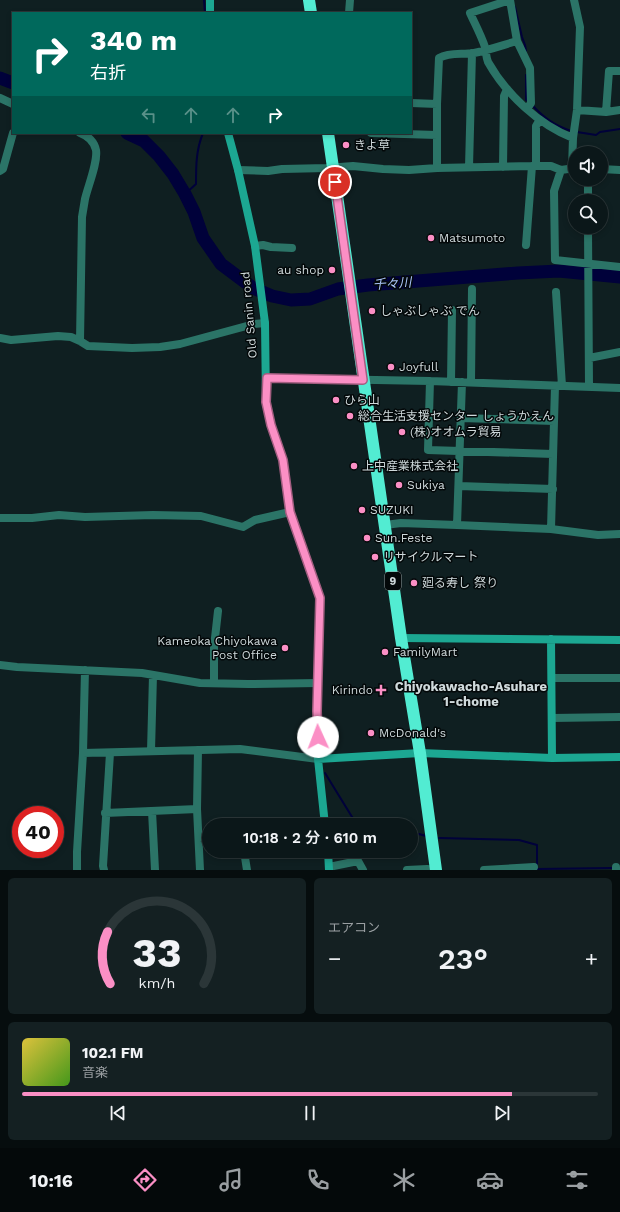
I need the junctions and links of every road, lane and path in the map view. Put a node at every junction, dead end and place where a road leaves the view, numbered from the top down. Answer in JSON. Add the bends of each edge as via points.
{"nodes":[{"id":1,"x":210,"y":0,"type":"edge"},
{"id":2,"x":309,"y":0,"type":"edge"},
{"id":3,"x":350,"y":0,"type":"edge"},
{"id":4,"x":510,"y":0,"type":"edge"},
{"id":5,"x":574,"y":0,"type":"edge"},
{"id":6,"x":210,"y":12,"type":"edge"},
{"id":7,"x":311,"y":12,"type":"edge"},
{"id":8,"x":349,"y":12,"type":"edge"},
{"id":9,"x":518,"y":41,"type":"junction"},
{"id":10,"x":486,"y":51,"type":"junction"},
{"id":11,"x":472,"y":53,"type":"junction"},
{"id":12,"x":620,"y":71,"type":"edge"},
{"id":13,"x":506,"y":90,"type":"junction"},
{"id":14,"x":0,"y":98,"type":"edge"},
{"id":15,"x":412,"y":103,"type":"edge"},
{"id":16,"x":12,"y":104,"type":"edge"},
{"id":17,"x":437,"y":104,"type":"junction"},
{"id":18,"x":527,"y":109,"type":"junction"},
{"id":19,"x":577,"y":110,"type":"junction"},
{"id":20,"x":620,"y":110,"type":"edge"},
{"id":21,"x":606,"y":112,"type":"junction"},
{"id":22,"x":539,"y":121,"type":"junction"},
{"id":23,"x":13,"y":134,"type":"edge"},
{"id":24,"x":82,"y":134,"type":"edge"},
{"id":25,"x":228,"y":134,"type":"edge"},
{"id":26,"x":328,"y":134,"type":"edge"},
{"id":27,"x":404,"y":134,"type":"edge"},
{"id":28,"x":437,"y":135,"type":"junction"},
{"id":29,"x":573,"y":138,"type":"junction"},
{"id":30,"x":573,"y":146,"type":"edge"},
{"id":31,"x":534,"y":166,"type":"junction"},
{"id":32,"x":469,"y":167,"type":"junction"},
{"id":33,"x":503,"y":167,"type":"junction"},
{"id":34,"x":333,"y":168,"type":"junction"},
{"id":35,"x":437,"y":168,"type":"junction"},
{"id":36,"x":568,"y":169,"type":"edge"},
{"id":37,"x":608,"y":169,"type":"edge"},
{"id":38,"x":238,"y":170,"type":"junction"},
{"id":39,"x":561,"y":170,"type":"junction"},
{"id":40,"x":620,"y":170,"type":"edge"},
{"id":41,"x":0,"y":171,"type":"edge"},
{"id":42,"x":588,"y":234,"type":"edge"},
{"id":43,"x":526,"y":245,"type":"dead end"},
{"id":44,"x":254,"y":246,"type":"junction"},
{"id":45,"x":292,"y":248,"type":"dead end"},
{"id":46,"x":587,"y":266,"type":"junction"},
{"id":47,"x":620,"y":267,"type":"edge"},
{"id":48,"x":472,"y":289,"type":"dead end"},
{"id":49,"x":556,"y":292,"type":"dead end"},
{"id":50,"x":452,"y":310,"type":"dead end"},
{"id":51,"x":265,"y":324,"type":"junction"},
{"id":52,"x":0,"y":338,"type":"edge"},
{"id":53,"x":80,"y":340,"type":"junction"},
{"id":54,"x":620,"y":352,"type":"edge"},
{"id":55,"x":589,"y":358,"type":"junction"},
{"id":56,"x":267,"y":378,"type":"junction"},
{"id":57,"x":363,"y":380,"type":"junction"},
{"id":58,"x":430,"y":381,"type":"junction"},
{"id":59,"x":450,"y":382,"type":"junction"},
{"id":60,"x":462,"y":382,"type":"junction"},
{"id":61,"x":471,"y":382,"type":"junction"},
{"id":62,"x":559,"y":386,"type":"junction"},
{"id":63,"x":589,"y":387,"type":"junction"},
{"id":64,"x":620,"y":388,"type":"edge"},
{"id":65,"x":461,"y":418,"type":"junction"},
{"id":66,"x":554,"y":421,"type":"junction"},
{"id":67,"x":460,"y":451,"type":"junction"},
{"id":68,"x":553,"y":454,"type":"junction"},
{"id":69,"x":459,"y":486,"type":"junction"},
{"id":70,"x":553,"y":489,"type":"junction"},
{"id":71,"x":290,"y":512,"type":"junction"},
{"id":72,"x":0,"y":518,"type":"edge"},
{"id":73,"x":385,"y":525,"type":"junction"},
{"id":74,"x":457,"y":525,"type":"junction"},
{"id":75,"x":552,"y":530,"type":"junction"},
{"id":76,"x":620,"y":534,"type":"edge"},
{"id":77,"x":218,"y":611,"type":"dead end"},
{"id":78,"x":401,"y":638,"type":"junction"},
{"id":79,"x":551,"y":639,"type":"junction"},
{"id":80,"x":620,"y":640,"type":"edge"},
{"id":81,"x":0,"y":665,"type":"edge"},
{"id":82,"x":86,"y":670,"type":"junction"},
{"id":83,"x":153,"y":675,"type":"junction"},
{"id":84,"x":552,"y":678,"type":"junction"},
{"id":85,"x":620,"y":678,"type":"edge"},
{"id":86,"x":318,"y":682,"type":"junction"},
{"id":87,"x":214,"y":683,"type":"junction"},
{"id":88,"x":552,"y":718,"type":"junction"},
{"id":89,"x":620,"y":718,"type":"edge"},
{"id":90,"x":198,"y":750,"type":"junction"},
{"id":91,"x":151,"y":751,"type":"junction"},
{"id":92,"x":83,"y":753,"type":"junction"},
{"id":93,"x":110,"y":753,"type":"junction"},
{"id":94,"x":420,"y":753,"type":"junction"},
{"id":95,"x":620,"y":757,"type":"edge"},
{"id":96,"x":552,"y":758,"type":"junction"},
{"id":97,"x":318,"y":759,"type":"junction"},
{"id":98,"x":197,"y":809,"type":"junction"},
{"id":99,"x":152,"y":811,"type":"junction"},
{"id":100,"x":105,"y":813,"type":"junction"},
{"id":101,"x":324,"y":818,"type":"edge"},
{"id":102,"x":199,"y":838,"type":"junction"},
{"id":103,"x":202,"y":838,"type":"edge"},
{"id":104,"x":245,"y":858,"type":"edge"},
{"id":105,"x":328,"y":858,"type":"edge"},
{"id":106,"x":534,"y":867,"type":"dead end"},
{"id":107,"x":329,"y":868,"type":"edge"},
{"id":108,"x":75,"y":870,"type":"edge"},
{"id":109,"x":104,"y":870,"type":"edge"},
{"id":110,"x":155,"y":870,"type":"edge"},
{"id":111,"x":200,"y":870,"type":"edge"},
{"id":112,"x":247,"y":870,"type":"edge"},
{"id":113,"x":363,"y":870,"type":"edge"},
{"id":114,"x":407,"y":870,"type":"edge"},
{"id":115,"x":433,"y":870,"type":"edge"},
{"id":116,"x":436,"y":870,"type":"edge"},
{"id":117,"x":484,"y":870,"type":"edge"}],
"edges":[{"from":1,"to":6,"type":"street"},
{"from":2,"to":7,"type":"highway"},
{"from":3,"to":8,"type":"street"},
{"from":4,"to":9,"type":"street"},
{"from":4,"to":10,"type":"street","via":[[470,13]]},
{"from":5,"to":19,"type":"street","via":[[580,27]]},
{"from":9,"to":10,"type":"street"},
{"from":9,"to":18,"type":"street","via":[[530,68],[531,103]]},
{"from":10,"to":11,"type":"street"},
{"from":10,"to":13,"type":"street","via":[[488,60]]},
{"from":11,"to":17,"type":"street","via":[[445,55],[439,58]]},
{"from":11,"to":32,"type":"street"},
{"from":12,"to":21,"type":"street","via":[[609,71]]},
{"from":13,"to":18,"type":"street"},
{"from":13,"to":33,"type":"street"},
{"from":14,"to":16,"type":"street"},
{"from":15,"to":17,"type":"street"},
{"from":17,"to":28,"type":"street"},
{"from":18,"to":22,"type":"street"},
{"from":19,"to":21,"type":"street"},
{"from":19,"to":29,"type":"street"},
{"from":20,"to":21,"type":"street"},
{"from":22,"to":29,"type":"street"},
{"from":22,"to":31,"type":"street","via":[[536,126]]},
{"from":23,"to":41,"type":"street","via":[[3,169]]},
{"from":24,"to":53,"type":"street","via":[[92,141],[96,158],[82,217]]},
{"from":25,"to":38,"type":"street","name":"Old Sanin road"},
{"from":26,"to":34,"type":"highway","number":"9"},
{"from":27,"to":28,"type":"street"},
{"from":28,"to":35,"type":"street"},
{"from":29,"to":30,"type":"street"},
{"from":31,"to":33,"type":"street"},
{"from":31,"to":39,"type":"street","via":[[551,166]]},
{"from":31,"to":43,"type":"street"},
{"from":32,"to":33,"type":"street"},
{"from":32,"to":35,"type":"street"},
{"from":34,"to":35,"type":"street"},
{"from":34,"to":38,"type":"street"},
{"from":34,"to":57,"type":"highway","number":"9"},
{"from":36,"to":39,"type":"street"},
{"from":37,"to":40,"type":"street"},
{"from":38,"to":44,"type":"street","name":"Old Sanin road"},
{"from":39,"to":46,"type":"street","via":[[554,191],[555,260]]},
{"from":42,"to":46,"type":"street"},
{"from":44,"to":45,"type":"street"},
{"from":44,"to":51,"type":"street","name":"Old Sanin road"},
{"from":46,"to":47,"type":"street"},
{"from":46,"to":55,"type":"street"},
{"from":48,"to":61,"type":"street"},
{"from":49,"to":62,"type":"street"},
{"from":50,"to":59,"type":"street"},
{"from":51,"to":53,"type":"street","via":[[254,324],[160,347],[88,346]]},
{"from":51,"to":56,"type":"street","name":"Old Sanin road"},
{"from":52,"to":53,"type":"street","via":[[11,340],[71,337]]},
{"from":54,"to":55,"type":"street"},
{"from":55,"to":63,"type":"street"},
{"from":56,"to":57,"type":"street"},
{"from":56,"to":71,"type":"street","name":"Old Sanin road","via":[[266,402],[283,460]]},
{"from":57,"to":58,"type":"street"},
{"from":57,"to":73,"type":"highway","number":"9"},
{"from":58,"to":59,"type":"street"},
{"from":58,"to":67,"type":"street","via":[[428,450]]},
{"from":59,"to":60,"type":"street"},
{"from":60,"to":61,"type":"street"},
{"from":60,"to":65,"type":"street"},
{"from":61,"to":62,"type":"street"},
{"from":62,"to":63,"type":"street"},
{"from":62,"to":66,"type":"street"},
{"from":63,"to":64,"type":"street"},
{"from":65,"to":66,"type":"street"},
{"from":65,"to":67,"type":"street"},
{"from":66,"to":68,"type":"street"},
{"from":67,"to":68,"type":"street"},
{"from":67,"to":69,"type":"street"},
{"from":68,"to":70,"type":"street"},
{"from":69,"to":70,"type":"street"},
{"from":69,"to":74,"type":"street"},
{"from":70,"to":75,"type":"street"},
{"from":71,"to":72,"type":"street","via":[[255,520],[243,527],[201,516],[59,515]]},
{"from":71,"to":86,"type":"street","name":"Old Sanin road","via":[[320,598]]},
{"from":73,"to":74,"type":"street"},
{"from":73,"to":78,"type":"highway","number":"9"},
{"from":74,"to":75,"type":"street"},
{"from":75,"to":76,"type":"street","via":[[598,535]]},
{"from":77,"to":87,"type":"street"},
{"from":78,"to":79,"type":"street"},
{"from":78,"to":94,"type":"highway","number":"9"},
{"from":79,"to":80,"type":"street"},
{"from":79,"to":84,"type":"street"},
{"from":81,"to":82,"type":"street"},
{"from":82,"to":83,"type":"street"},
{"from":82,"to":92,"type":"street"},
{"from":83,"to":87,"type":"street"},
{"from":83,"to":91,"type":"street"},
{"from":84,"to":85,"type":"street"},
{"from":84,"to":88,"type":"street"},
{"from":86,"to":87,"type":"street"},
{"from":86,"to":97,"type":"street","name":"Old Sanin road"},
{"from":88,"to":89,"type":"street"},
{"from":88,"to":96,"type":"street"},
{"from":90,"to":91,"type":"street"},
{"from":90,"to":97,"type":"street","via":[[240,749]]},
{"from":90,"to":98,"type":"street"},
{"from":91,"to":93,"type":"street"},
{"from":92,"to":93,"type":"street"},
{"from":92,"to":108,"type":"street"},
{"from":93,"to":100,"type":"street"},
{"from":94,"to":96,"type":"street"},
{"from":94,"to":97,"type":"street"},
{"from":94,"to":116,"type":"highway","number":"9"},
{"from":95,"to":96,"type":"street"},
{"from":97,"to":101,"type":"street","name":"Old Sanin road"},
{"from":98,"to":99,"type":"street"},
{"from":98,"to":102,"type":"street"},
{"from":99,"to":100,"type":"street"},
{"from":99,"to":110,"type":"street"},
{"from":100,"to":109,"type":"street"},
{"from":102,"to":103,"type":"street"},
{"from":102,"to":111,"type":"street"},
{"from":104,"to":112,"type":"street"},
{"from":105,"to":107,"type":"street"},
{"from":106,"to":117,"type":"street"},
{"from":107,"to":113,"type":"street","via":[[358,861]]},
{"from":114,"to":115,"type":"street"}]}
